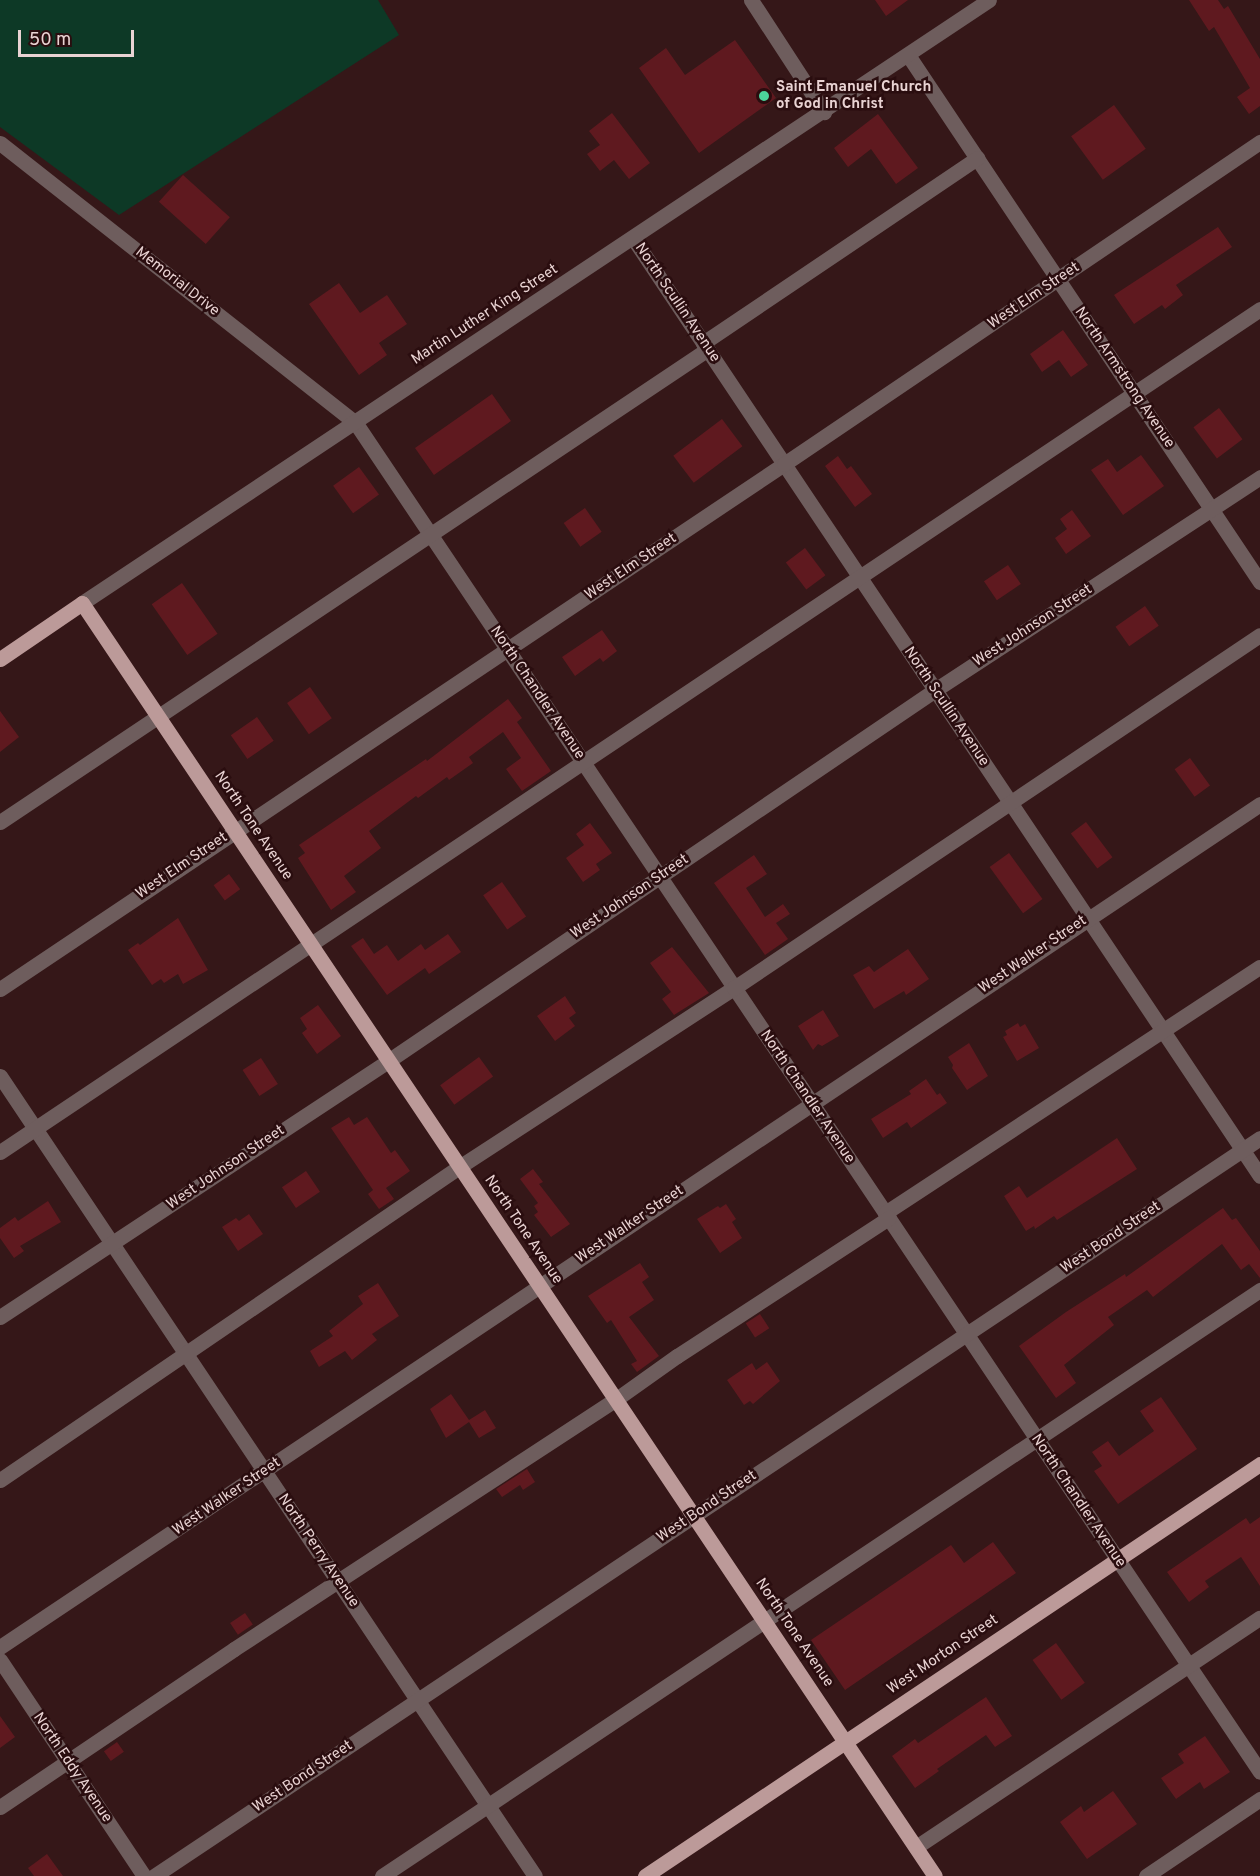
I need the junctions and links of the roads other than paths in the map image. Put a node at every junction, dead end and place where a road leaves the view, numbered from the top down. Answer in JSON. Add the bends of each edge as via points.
{"nodes":[{"id":1,"x":751,"y":0,"type":"edge"},
{"id":2,"x":989,"y":0,"type":"edge"},
{"id":3,"x":908,"y":55,"type":"junction"},
{"id":4,"x":824,"y":112,"type":"junction"},
{"id":5,"x":1260,"y":142,"type":"edge"},
{"id":6,"x":0,"y":143,"type":"edge"},
{"id":7,"x":977,"y":158,"type":"junction"},
{"id":8,"x":633,"y":238,"type":"junction"},
{"id":9,"x":1059,"y":280,"type":"junction"},
{"id":10,"x":1260,"y":309,"type":"edge"},
{"id":11,"x":705,"y":346,"type":"junction"},
{"id":12,"x":1134,"y":393,"type":"junction"},
{"id":13,"x":355,"y":422,"type":"junction"},
{"id":14,"x":784,"y":464,"type":"junction"},
{"id":15,"x":1260,"y":477,"type":"edge"},
{"id":16,"x":1212,"y":510,"type":"junction"},
{"id":17,"x":430,"y":534,"type":"junction"},
{"id":18,"x":859,"y":576,"type":"junction"},
{"id":19,"x":1260,"y":582,"type":"edge"},
{"id":20,"x":82,"y":603,"type":"junction"},
{"id":21,"x":1260,"y":635,"type":"edge"},
{"id":22,"x":507,"y":649,"type":"junction"},
{"id":23,"x":0,"y":659,"type":"edge"},
{"id":24,"x":935,"y":690,"type":"junction"},
{"id":25,"x":158,"y":715,"type":"junction"},
{"id":26,"x":584,"y":764,"type":"junction"},
{"id":27,"x":1010,"y":803,"type":"junction"},
{"id":28,"x":1260,"y":804,"type":"edge"},
{"id":29,"x":0,"y":822,"type":"edge"},
{"id":30,"x":235,"y":830,"type":"junction"},
{"id":31,"x":660,"y":877,"type":"junction"},
{"id":32,"x":1088,"y":918,"type":"junction"},
{"id":33,"x":311,"y":945,"type":"junction"},
{"id":34,"x":1260,"y":967,"type":"edge"},
{"id":35,"x":734,"y":988,"type":"junction"},
{"id":36,"x":0,"y":989,"type":"edge"},
{"id":37,"x":1163,"y":1031,"type":"junction"},
{"id":38,"x":388,"y":1060,"type":"junction"},
{"id":39,"x":0,"y":1076,"type":"edge"},
{"id":40,"x":811,"y":1103,"type":"junction"},
{"id":41,"x":36,"y":1130,"type":"junction"},
{"id":42,"x":1260,"y":1138,"type":"edge"},
{"id":43,"x":1243,"y":1150,"type":"junction"},
{"id":44,"x":0,"y":1152,"type":"edge"},
{"id":45,"x":459,"y":1167,"type":"junction"},
{"id":46,"x":1260,"y":1176,"type":"edge"},
{"id":47,"x":887,"y":1215,"type":"junction"},
{"id":48,"x":112,"y":1244,"type":"junction"},
{"id":49,"x":538,"y":1287,"type":"junction"},
{"id":50,"x":1260,"y":1290,"type":"edge"},
{"id":51,"x":0,"y":1317,"type":"edge"},
{"id":52,"x":966,"y":1334,"type":"junction"},
{"id":53,"x":186,"y":1354,"type":"junction"},
{"id":54,"x":615,"y":1400,"type":"junction"},
{"id":55,"x":1037,"y":1439,"type":"junction"},
{"id":56,"x":1260,"y":1464,"type":"edge"},
{"id":57,"x":265,"y":1472,"type":"junction"},
{"id":58,"x":0,"y":1480,"type":"edge"},
{"id":59,"x":694,"y":1515,"type":"junction"},
{"id":60,"x":1117,"y":1559,"type":"junction"},
{"id":61,"x":339,"y":1582,"type":"junction"},
{"id":62,"x":1260,"y":1618,"type":"edge"},
{"id":63,"x":765,"y":1621,"type":"junction"},
{"id":64,"x":0,"y":1647,"type":"edge"},
{"id":65,"x":0,"y":1660,"type":"edge"},
{"id":66,"x":1188,"y":1665,"type":"junction"},
{"id":67,"x":418,"y":1700,"type":"junction"},
{"id":68,"x":846,"y":1743,"type":"junction"},
{"id":69,"x":68,"y":1762,"type":"junction"},
{"id":70,"x":1260,"y":1772,"type":"edge"},
{"id":71,"x":1260,"y":1799,"type":"edge"},
{"id":72,"x":488,"y":1806,"type":"junction"},
{"id":73,"x":0,"y":1808,"type":"edge"},
{"id":74,"x":916,"y":1847,"type":"junction"},
{"id":75,"x":144,"y":1876,"type":"edge"},
{"id":76,"x":154,"y":1876,"type":"edge"},
{"id":77,"x":382,"y":1876,"type":"edge"},
{"id":78,"x":535,"y":1876,"type":"edge"},
{"id":79,"x":645,"y":1876,"type":"edge"},
{"id":80,"x":935,"y":1876,"type":"edge"},
{"id":81,"x":1146,"y":1876,"type":"edge"}],
"edges":[{"from":1,"to":4,"type":"street"},
{"from":2,"to":3,"type":"street","name":"Martin Luther King Street"},
{"from":3,"to":4,"type":"street","name":"Martin Luther King Street"},
{"from":3,"to":7,"type":"street","name":"North Armstrong Avenue"},
{"from":4,"to":8,"type":"street","name":"Martin Luther King Street"},
{"from":5,"to":9,"type":"street","name":"West Elm Street"},
{"from":6,"to":13,"type":"street","name":"Memorial Drive"},
{"from":7,"to":9,"type":"street","name":"North Armstrong Avenue"},
{"from":7,"to":11,"type":"street"},
{"from":8,"to":11,"type":"street","name":"North Scullin Avenue"},
{"from":8,"to":13,"type":"street","name":"Martin Luther King Street"},
{"from":9,"to":12,"type":"street","name":"North Armstrong Avenue"},
{"from":9,"to":14,"type":"street","name":"West Elm Street"},
{"from":10,"to":12,"type":"street"},
{"from":11,"to":14,"type":"street","name":"North Scullin Avenue"},
{"from":11,"to":17,"type":"street"},
{"from":12,"to":16,"type":"street","name":"North Armstrong Avenue"},
{"from":12,"to":18,"type":"street"},
{"from":13,"to":17,"type":"street","name":"North Chandler Avenue"},
{"from":13,"to":20,"type":"street","name":"Martin Luther King Street"},
{"from":14,"to":18,"type":"street","name":"North Scullin Avenue"},
{"from":14,"to":22,"type":"street","name":"West Elm Street"},
{"from":15,"to":16,"type":"street","name":"West Johnson Street"},
{"from":16,"to":19,"type":"street","name":"North Armstrong Avenue"},
{"from":16,"to":24,"type":"street","name":"West Johnson Street"},
{"from":17,"to":22,"type":"street","name":"North Chandler Avenue"},
{"from":17,"to":25,"type":"street"},
{"from":18,"to":24,"type":"street","name":"North Scullin Avenue"},
{"from":18,"to":26,"type":"street"},
{"from":20,"to":23,"type":"main road","name":"Martin Luther King Street"},
{"from":20,"to":25,"type":"main road","name":"North Tone Avenue"},
{"from":21,"to":27,"type":"street"},
{"from":22,"to":26,"type":"street","name":"North Chandler Avenue"},
{"from":22,"to":30,"type":"street","name":"West Elm Street"},
{"from":24,"to":27,"type":"street","name":"North Scullin Avenue"},
{"from":24,"to":31,"type":"street","name":"West Johnson Street"},
{"from":25,"to":29,"type":"street"},
{"from":25,"to":30,"type":"main road","name":"North Tone Avenue"},
{"from":26,"to":31,"type":"street","name":"North Chandler Avenue"},
{"from":26,"to":33,"type":"street"},
{"from":27,"to":32,"type":"street","name":"North Scullin Avenue"},
{"from":27,"to":35,"type":"street"},
{"from":28,"to":32,"type":"street","name":"West Walker Street"},
{"from":30,"to":33,"type":"main road","name":"North Tone Avenue"},
{"from":30,"to":36,"type":"street","name":"West Elm Street"},
{"from":31,"to":35,"type":"street","name":"North Chandler Avenue"},
{"from":31,"to":38,"type":"street","name":"West Johnson Street"},
{"from":32,"to":37,"type":"street","name":"North Scullin Avenue"},
{"from":32,"to":40,"type":"street","name":"West Walker Street"},
{"from":33,"to":38,"type":"main road","name":"North Tone Avenue"},
{"from":33,"to":41,"type":"street"},
{"from":34,"to":37,"type":"street"},
{"from":35,"to":40,"type":"street","name":"North Chandler Avenue"},
{"from":35,"to":45,"type":"street"},
{"from":37,"to":43,"type":"street","name":"North Scullin Avenue"},
{"from":37,"to":47,"type":"street"},
{"from":38,"to":45,"type":"main road","name":"North Tone Avenue"},
{"from":38,"to":48,"type":"street","name":"West Johnson Street"},
{"from":39,"to":41,"type":"street","name":"North Perry Avenue"},
{"from":40,"to":47,"type":"street","name":"North Chandler Avenue"},
{"from":40,"to":49,"type":"street","name":"West Walker Street"},
{"from":41,"to":44,"type":"street"},
{"from":41,"to":48,"type":"street","name":"North Perry Avenue"},
{"from":42,"to":43,"type":"street","name":"West Bond Street"},
{"from":43,"to":46,"type":"street","name":"North Scullin Avenue"},
{"from":43,"to":52,"type":"street","name":"West Bond Street"},
{"from":45,"to":49,"type":"main road","name":"North Tone Avenue"},
{"from":45,"to":53,"type":"street"},
{"from":47,"to":52,"type":"street","name":"North Chandler Avenue"},
{"from":47,"to":54,"type":"street"},
{"from":48,"to":51,"type":"street","name":"West Johnson Street"},
{"from":48,"to":53,"type":"street","name":"North Perry Avenue"},
{"from":49,"to":54,"type":"main road","name":"North Tone Avenue"},
{"from":49,"to":57,"type":"street","name":"West Walker Street"},
{"from":50,"to":55,"type":"street"},
{"from":52,"to":55,"type":"street","name":"North Chandler Avenue"},
{"from":52,"to":59,"type":"street","name":"West Bond Street"},
{"from":53,"to":57,"type":"street","name":"North Perry Avenue"},
{"from":53,"to":58,"type":"street"},
{"from":54,"to":59,"type":"main road","name":"North Tone Avenue"},
{"from":54,"to":61,"type":"street"},
{"from":55,"to":60,"type":"street","name":"North Chandler Avenue"},
{"from":55,"to":63,"type":"street"},
{"from":56,"to":60,"type":"main road","name":"West Morton Street"},
{"from":57,"to":61,"type":"street","name":"North Perry Avenue"},
{"from":57,"to":64,"type":"street","name":"West Walker Street"},
{"from":59,"to":63,"type":"main road","name":"North Tone Avenue"},
{"from":59,"to":67,"type":"street","name":"West Bond Street"},
{"from":60,"to":66,"type":"street","name":"North Chandler Avenue"},
{"from":60,"to":68,"type":"main road","name":"West Morton Street"},
{"from":61,"to":67,"type":"street","name":"North Perry Avenue"},
{"from":61,"to":69,"type":"street"},
{"from":62,"to":66,"type":"street"},
{"from":63,"to":68,"type":"main road","name":"North Tone Avenue"},
{"from":63,"to":72,"type":"street"},
{"from":65,"to":69,"type":"street","name":"North Eddy Avenue"},
{"from":66,"to":70,"type":"street","name":"North Chandler Avenue"},
{"from":66,"to":74,"type":"street"},
{"from":67,"to":72,"type":"street","name":"North Perry Avenue"},
{"from":67,"to":76,"type":"street","name":"West Bond Street"},
{"from":68,"to":74,"type":"main road","name":"North Tone Avenue"},
{"from":68,"to":79,"type":"main road","name":"West Morton Street"},
{"from":69,"to":73,"type":"street"},
{"from":69,"to":75,"type":"street","name":"North Eddy Avenue"},
{"from":71,"to":81,"type":"street"},
{"from":72,"to":77,"type":"street"},
{"from":72,"to":78,"type":"street","name":"North Perry Avenue"},
{"from":74,"to":80,"type":"main road","name":"North Tone Avenue"}]}
